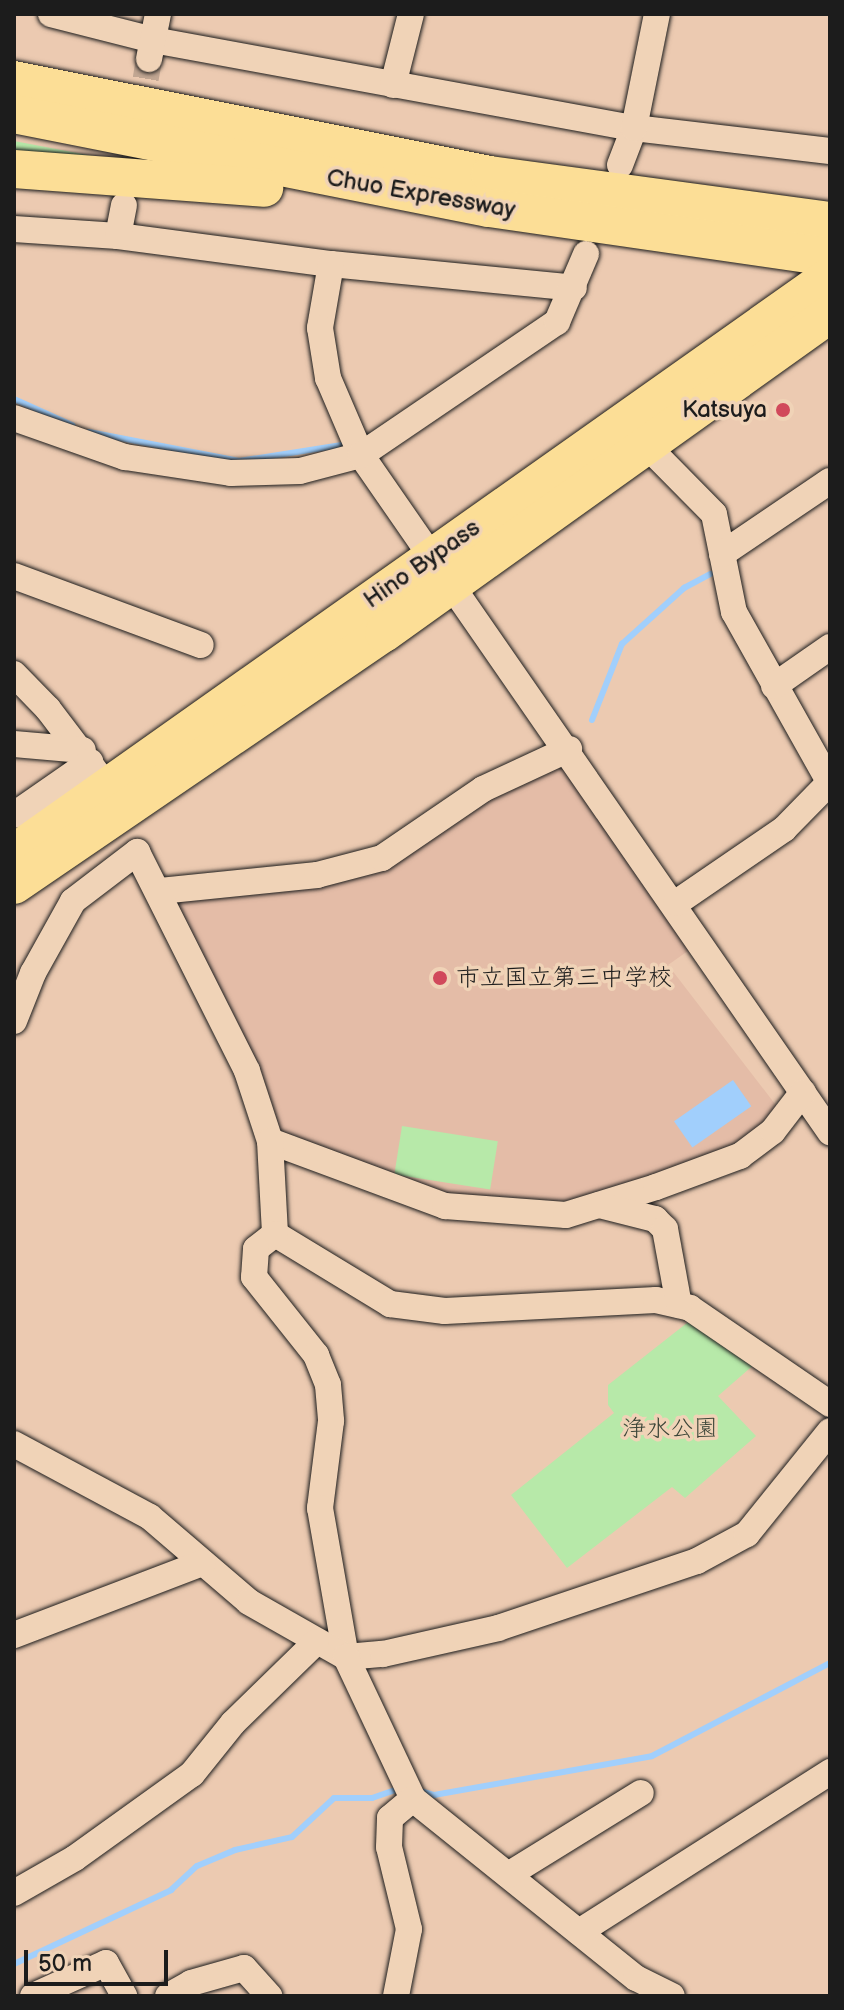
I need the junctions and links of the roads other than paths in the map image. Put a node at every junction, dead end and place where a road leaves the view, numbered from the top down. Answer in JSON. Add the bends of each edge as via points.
{"nodes":[{"id":1,"x":51,"y":14,"type":"edge"},
{"id":2,"x":158,"y":14,"type":"edge"},
{"id":3,"x":411,"y":14,"type":"edge"},
{"id":4,"x":657,"y":14,"type":"edge"},
{"id":5,"x":151,"y":50,"type":"junction"},
{"id":6,"x":14,"y":80,"type":"edge"},
{"id":7,"x":393,"y":85,"type":"junction"},
{"id":8,"x":14,"y":114,"type":"edge"},
{"id":9,"x":634,"y":128,"type":"junction"},
{"id":10,"x":830,"y":151,"type":"edge"},
{"id":11,"x":620,"y":165,"type":"dead end"},
{"id":12,"x":14,"y":169,"type":"edge"},
{"id":13,"x":124,"y":206,"type":"tunnel mouth"},
{"id":14,"x":489,"y":208,"type":"junction"},
{"id":15,"x":830,"y":221,"type":"edge"},
{"id":16,"x":14,"y":229,"type":"edge"},
{"id":17,"x":118,"y":236,"type":"junction"},
{"id":18,"x":586,"y":254,"type":"dead end"},
{"id":19,"x":830,"y":257,"type":"edge"},
{"id":20,"x":331,"y":264,"type":"junction"},
{"id":21,"x":830,"y":276,"type":"edge"},
{"id":22,"x":574,"y":288,"type":"junction"},
{"id":23,"x":830,"y":314,"type":"edge"},
{"id":24,"x":14,"y":418,"type":"edge"},
{"id":25,"x":647,"y":446,"type":"junction"},
{"id":26,"x":361,"y":455,"type":"junction"},
{"id":27,"x":830,"y":481,"type":"edge"},
{"id":28,"x":722,"y":554,"type":"junction"},
{"id":29,"x":444,"y":570,"type":"junction"},
{"id":30,"x":14,"y":576,"type":"edge"},
{"id":31,"x":201,"y":645,"type":"dead end"},
{"id":32,"x":830,"y":647,"type":"edge"},
{"id":33,"x":14,"y":674,"type":"edge"},
{"id":34,"x":774,"y":686,"type":"junction"},
{"id":35,"x":14,"y":744,"type":"edge"},
{"id":36,"x":569,"y":749,"type":"junction"},
{"id":37,"x":93,"y":766,"type":"junction"},
{"id":38,"x":830,"y":783,"type":"edge"},
{"id":39,"x":14,"y":815,"type":"edge"},
{"id":40,"x":61,"y":852,"type":"junction"},
{"id":41,"x":14,"y":853,"type":"edge"},
{"id":42,"x":14,"y":885,"type":"edge"},
{"id":43,"x":160,"y":891,"type":"junction"},
{"id":44,"x":676,"y":903,"type":"junction"},
{"id":45,"x":14,"y":914,"type":"edge"},
{"id":46,"x":14,"y":1021,"type":"edge"},
{"id":47,"x":803,"y":1092,"type":"junction"},
{"id":48,"x":830,"y":1132,"type":"edge"},
{"id":49,"x":270,"y":1141,"type":"junction"},
{"id":50,"x":599,"y":1205,"type":"junction"},
{"id":51,"x":275,"y":1234,"type":"junction"},
{"id":52,"x":679,"y":1305,"type":"junction"},
{"id":53,"x":830,"y":1404,"type":"edge"},
{"id":54,"x":830,"y":1431,"type":"edge"},
{"id":55,"x":15,"y":1446,"type":"edge"},
{"id":56,"x":203,"y":1563,"type":"junction"},
{"id":57,"x":14,"y":1635,"type":"edge"},
{"id":58,"x":315,"y":1643,"type":"junction"},
{"id":59,"x":346,"y":1657,"type":"junction"},
{"id":60,"x":825,"y":1785,"type":"edge"},
{"id":61,"x":641,"y":1793,"type":"dead end"},
{"id":62,"x":413,"y":1799,"type":"junction"},
{"id":63,"x":508,"y":1875,"type":"junction"},
{"id":64,"x":14,"y":1893,"type":"edge"},
{"id":65,"x":579,"y":1932,"type":"junction"},
{"id":66,"x":629,"y":1987,"type":"edge"},
{"id":67,"x":33,"y":1996,"type":"edge"},
{"id":68,"x":124,"y":1996,"type":"edge"},
{"id":69,"x":168,"y":1996,"type":"edge"},
{"id":70,"x":269,"y":1996,"type":"edge"},
{"id":71,"x":396,"y":1996,"type":"edge"},
{"id":72,"x":672,"y":1996,"type":"edge"}],
"edges":[{"from":1,"to":5,"type":"street"},
{"from":2,"to":5,"type":"street"},
{"from":3,"to":7,"type":"street"},
{"from":4,"to":9,"type":"street"},
{"from":5,"to":7,"type":"street"},
{"from":6,"to":15,"type":"highway","name":"Chuo Expressway","via":[[490,175]]},
{"from":7,"to":9,"type":"street"},
{"from":8,"to":14,"type":"highway","name":"Chuo Expressway"},
{"from":9,"to":10,"type":"street"},
{"from":9,"to":11,"type":"street"},
{"from":12,"to":14,"type":"highway"},
{"from":13,"to":17,"type":"street"},
{"from":14,"to":19,"type":"highway","name":"Chuo Expressway"},
{"from":16,"to":17,"type":"street"},
{"from":17,"to":20,"type":"street"},
{"from":18,"to":22,"type":"street"},
{"from":20,"to":22,"type":"street"},
{"from":20,"to":26,"type":"street","via":[[320,328],[326,366]]},
{"from":21,"to":29,"type":"highway","name":"Hino Bypass"},
{"from":22,"to":26,"type":"street","via":[[557,322]]},
{"from":23,"to":25,"type":"highway","name":"Hino Bypass"},
{"from":24,"to":26,"type":"street","via":[[125,457],[231,473],[300,471]]},
{"from":25,"to":28,"type":"street","via":[[706,503],[720,528]]},
{"from":25,"to":29,"type":"highway","name":"Hino Bypass"},
{"from":26,"to":29,"type":"street"},
{"from":27,"to":28,"type":"street"},
{"from":28,"to":34,"type":"street","via":[[734,612]]},
{"from":29,"to":36,"type":"street"},
{"from":29,"to":37,"type":"highway","name":"Hino Bypass"},
{"from":29,"to":40,"type":"highway","name":"Hino Bypass"},
{"from":30,"to":31,"type":"street"},
{"from":32,"to":34,"type":"street"},
{"from":33,"to":37,"type":"street"},
{"from":34,"to":38,"type":"street"},
{"from":35,"to":37,"type":"street"},
{"from":36,"to":43,"type":"street","via":[[483,789],[382,858],[317,875]]},
{"from":36,"to":44,"type":"street"},
{"from":37,"to":39,"type":"street"},
{"from":37,"to":41,"type":"highway","name":"Hino Bypass"},
{"from":38,"to":44,"type":"street","via":[[784,829]]},
{"from":40,"to":42,"type":"highway","name":"Hino Bypass"},
{"from":40,"to":45,"type":"highway"},
{"from":43,"to":46,"type":"street","via":[[137,852],[73,901],[33,973]]},
{"from":43,"to":49,"type":"street","via":[[247,1071]]},
{"from":44,"to":47,"type":"street"},
{"from":47,"to":48,"type":"street"},
{"from":47,"to":50,"type":"street","via":[[773,1131],[740,1156]]},
{"from":49,"to":50,"type":"street","via":[[445,1206],[566,1215]]},
{"from":49,"to":51,"type":"street"},
{"from":50,"to":52,"type":"street","via":[[655,1219],[665,1229]]},
{"from":51,"to":52,"type":"street","via":[[390,1304],[445,1311],[656,1300]]},
{"from":51,"to":59,"type":"street","via":[[256,1249],[254,1277],[316,1355],[328,1385],[331,1421],[320,1508]]},
{"from":52,"to":53,"type":"street"},
{"from":54,"to":59,"type":"street","via":[[747,1534],[697,1561],[498,1628]]},
{"from":55,"to":56,"type":"street","via":[[150,1517]]},
{"from":56,"to":57,"type":"street"},
{"from":56,"to":58,"type":"street","via":[[249,1602]]},
{"from":58,"to":59,"type":"street"},
{"from":58,"to":64,"type":"street","via":[[233,1723],[192,1774],[75,1858]]},
{"from":59,"to":62,"type":"street"},
{"from":60,"to":65,"type":"street"},
{"from":61,"to":63,"type":"street"},
{"from":62,"to":63,"type":"street"},
{"from":62,"to":71,"type":"street","via":[[390,1818],[389,1847],[409,1929]]},
{"from":63,"to":65,"type":"street"},
{"from":65,"to":66,"type":"street"},
{"from":66,"to":72,"type":"street"},
{"from":67,"to":68,"type":"street","via":[[106,1963]]},
{"from":69,"to":70,"type":"street","via":[[191,1983],[244,1968]]}]}
